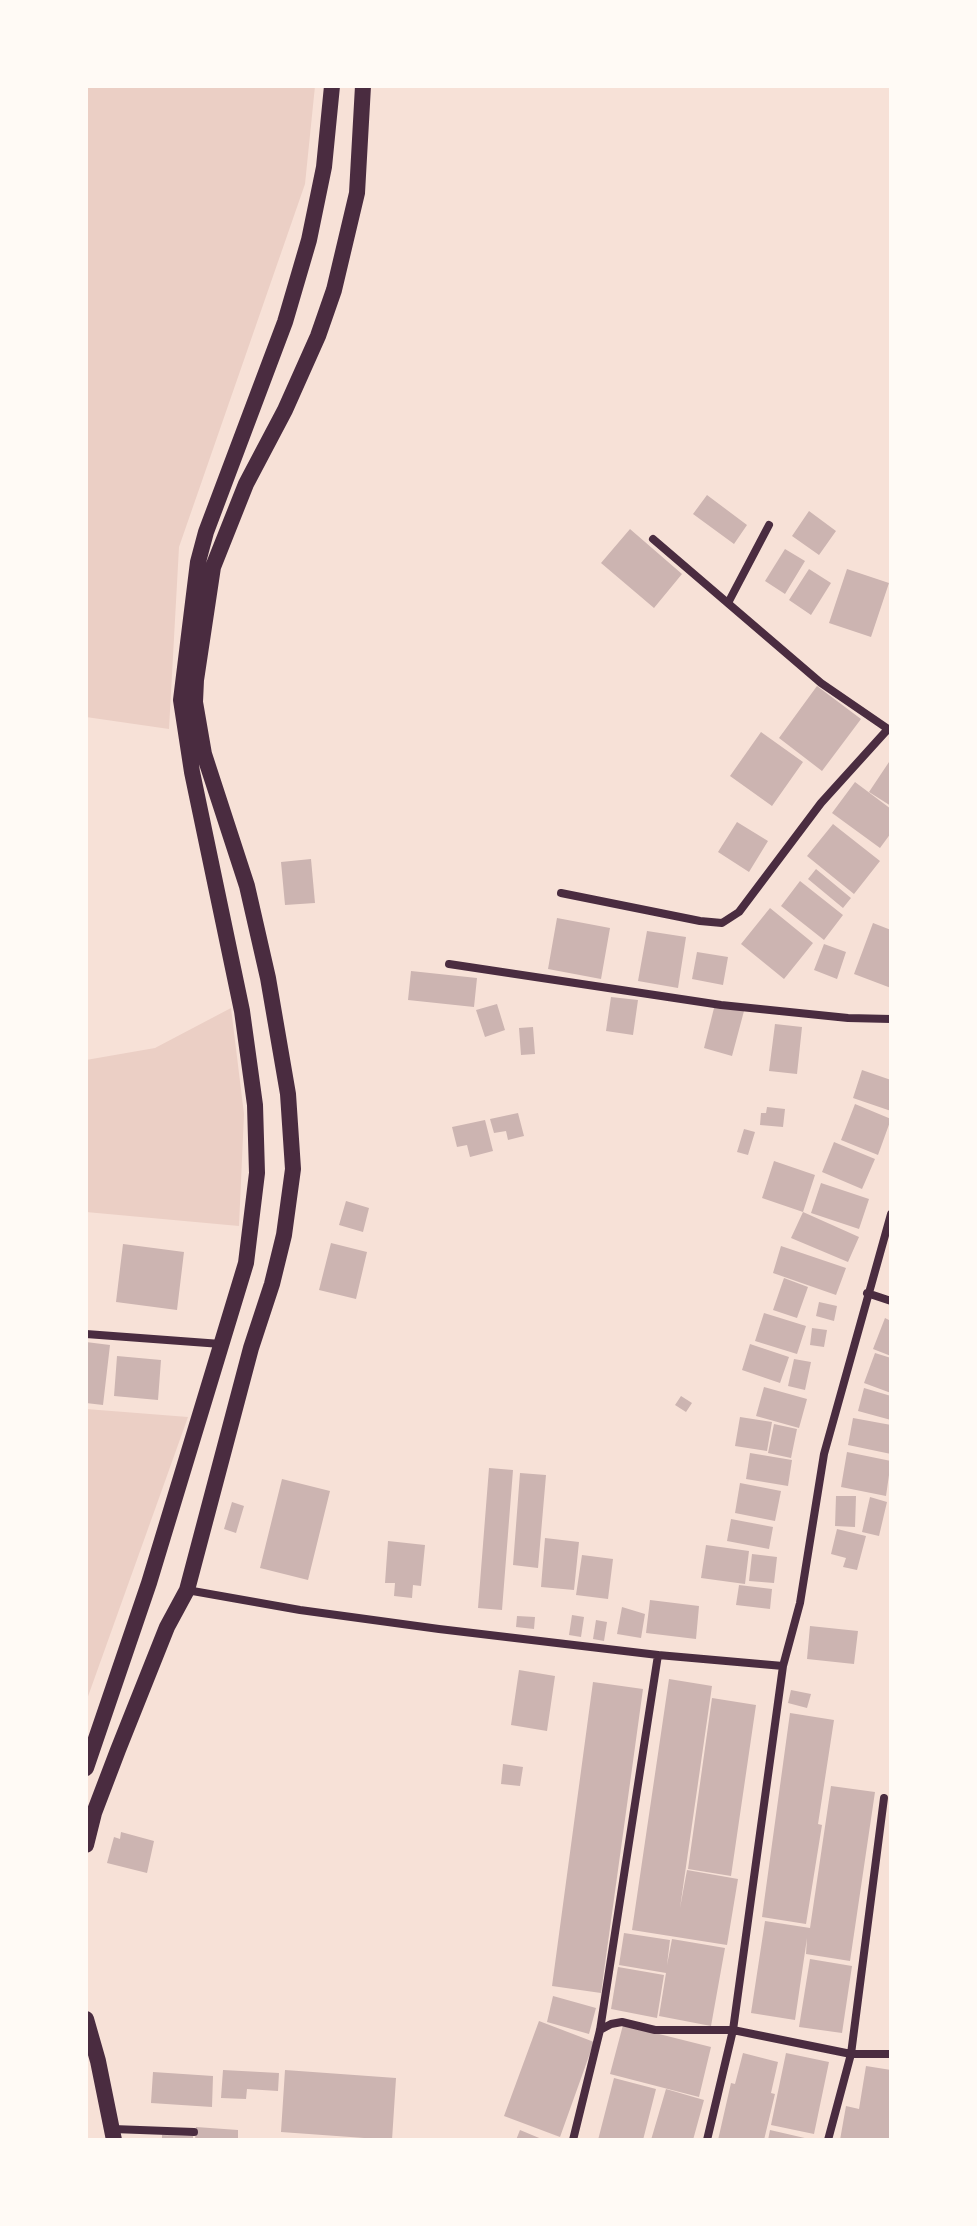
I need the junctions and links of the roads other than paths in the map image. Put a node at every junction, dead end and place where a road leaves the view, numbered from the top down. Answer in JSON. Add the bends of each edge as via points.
{"nodes":[{"id":1,"x":332,"y":86,"type":"edge"},
{"id":2,"x":363,"y":86,"type":"edge"},
{"id":3,"x":769,"y":525,"type":"dead end"},
{"id":4,"x":653,"y":539,"type":"dead end"},
{"id":5,"x":206,"y":564,"type":"junction"},
{"id":6,"x":728,"y":603,"type":"junction"},
{"id":7,"x":188,"y":701,"type":"junction"},
{"id":8,"x":889,"y":730,"type":"edge"},
{"id":9,"x":561,"y":893,"type":"dead end"},
{"id":10,"x":449,"y":964,"type":"dead end"},
{"id":11,"x":891,"y":1019,"type":"edge"},
{"id":12,"x":891,"y":1214,"type":"edge"},
{"id":13,"x":867,"y":1293,"type":"junction"},
{"id":14,"x":891,"y":1301,"type":"edge"},
{"id":15,"x":86,"y":1334,"type":"edge"},
{"id":16,"x":221,"y":1344,"type":"junction"},
{"id":17,"x":187,"y":1590,"type":"junction"},
{"id":18,"x":658,"y":1655,"type":"junction"},
{"id":19,"x":783,"y":1666,"type":"junction"},
{"id":20,"x":98,"y":1736,"type":"junction"},
{"id":21,"x":118,"y":1750,"type":"junction"},
{"id":22,"x":86,"y":1768,"type":"edge"},
{"id":23,"x":884,"y":1798,"type":"dead end"},
{"id":24,"x":86,"y":1845,"type":"edge"},
{"id":25,"x":86,"y":2019,"type":"edge"},
{"id":26,"x":600,"y":2030,"type":"junction"},
{"id":27,"x":733,"y":2030,"type":"junction"},
{"id":28,"x":851,"y":2054,"type":"junction"},
{"id":29,"x":891,"y":2054,"type":"edge"},
{"id":30,"x":194,"y":2132,"type":"dead end"},
{"id":31,"x":113,"y":2134,"type":"edge"},
{"id":32,"x":573,"y":2140,"type":"edge"},
{"id":33,"x":707,"y":2140,"type":"edge"},
{"id":34,"x":828,"y":2140,"type":"edge"}],
"edges":[{"from":1,"to":5,"type":"main road","via":[[324,167],[309,240],[285,322],[206,532]]},
{"from":2,"to":5,"type":"main road","via":[[357,193],[334,290],[285,410]]},
{"from":3,"to":6,"type":"street"},
{"from":4,"to":6,"type":"street"},
{"from":5,"to":7,"type":"main road","via":[[205,605]]},
{"from":6,"to":8,"type":"street","via":[[821,683]]},
{"from":7,"to":16,"type":"main road","via":[[192,772],[242,1011],[255,1105],[257,1173],[246,1263]]},
{"from":7,"to":17,"type":"main road","via":[[247,886],[268,978],[288,1094],[293,1169],[272,1284]]},
{"from":8,"to":9,"type":"street","via":[[821,803],[739,912],[722,923]]},
{"from":10,"to":11,"type":"street","via":[[721,1005]]},
{"from":12,"to":13,"type":"street"},
{"from":13,"to":14,"type":"street"},
{"from":13,"to":19,"type":"street","via":[[824,1454],[800,1603]]},
{"from":15,"to":16,"type":"street"},
{"from":16,"to":20,"type":"main road"},
{"from":17,"to":18,"type":"street","via":[[300,1610]]},
{"from":17,"to":21,"type":"main road"},
{"from":18,"to":19,"type":"street"},
{"from":18,"to":26,"type":"street"},
{"from":19,"to":27,"type":"street"},
{"from":20,"to":21,"type":"main road"},
{"from":20,"to":22,"type":"main road"},
{"from":21,"to":24,"type":"main road"},
{"from":23,"to":28,"type":"street"},
{"from":25,"to":31,"type":"main road"},
{"from":26,"to":27,"type":"street","via":[[622,2022],[655,2030]]},
{"from":26,"to":32,"type":"street"},
{"from":27,"to":28,"type":"street"},
{"from":27,"to":33,"type":"street"},
{"from":28,"to":29,"type":"street"},
{"from":28,"to":34,"type":"street"},
{"from":30,"to":31,"type":"street"}]}
